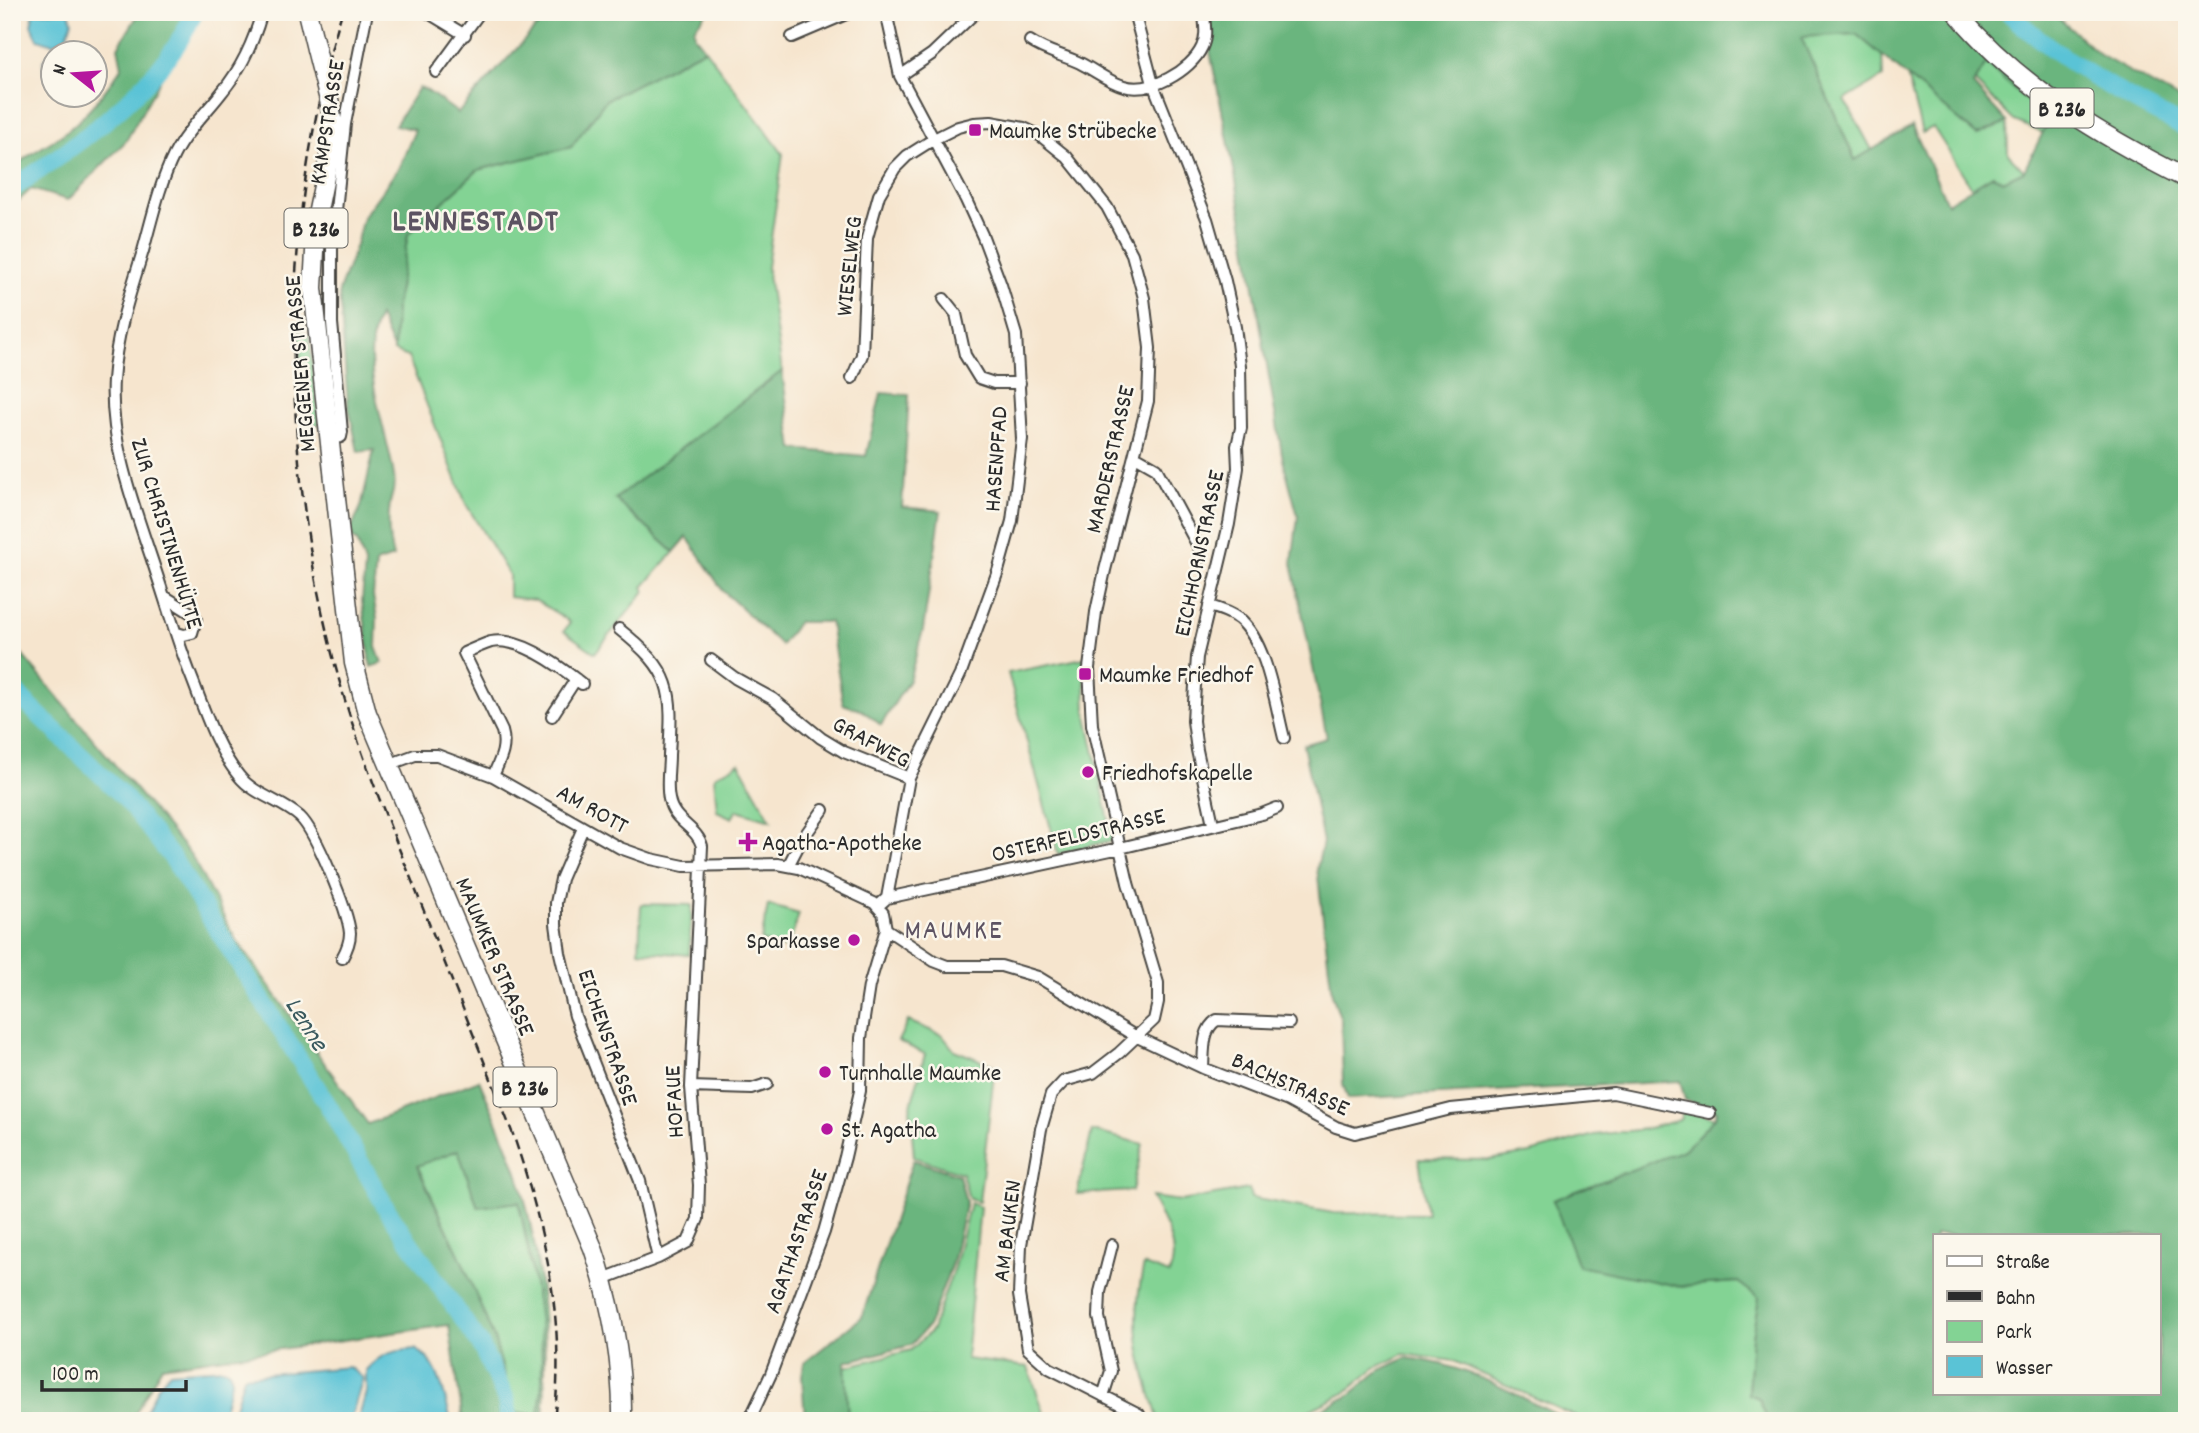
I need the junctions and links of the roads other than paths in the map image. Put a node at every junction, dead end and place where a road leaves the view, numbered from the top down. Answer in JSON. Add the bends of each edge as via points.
{"nodes":[{"id":1,"x":262,"y":12,"type":"edge"},
{"id":2,"x":307,"y":12,"type":"edge"},
{"id":3,"x":367,"y":12,"type":"edge"},
{"id":4,"x":427,"y":12,"type":"edge"},
{"id":5,"x":480,"y":12,"type":"edge"},
{"id":6,"x":851,"y":12,"type":"edge"},
{"id":7,"x":886,"y":12,"type":"edge"},
{"id":8,"x":976,"y":12,"type":"edge"},
{"id":9,"x":1134,"y":12,"type":"edge"},
{"id":10,"x":1956,"y":12,"type":"edge"},
{"id":11,"x":1204,"y":15,"type":"dead end"},
{"id":12,"x":464,"y":35,"type":"junction"},
{"id":13,"x":792,"y":37,"type":"dead end"},
{"id":14,"x":1030,"y":41,"type":"dead end"},
{"id":15,"x":436,"y":72,"type":"dead end"},
{"id":16,"x":900,"y":76,"type":"junction"},
{"id":17,"x":1153,"y":83,"type":"junction"},
{"id":18,"x":934,"y":139,"type":"junction"},
{"id":19,"x":2187,"y":179,"type":"edge"},
{"id":20,"x":944,"y":299,"type":"dead end"},
{"id":21,"x":852,"y":378,"type":"dead end"},
{"id":22,"x":1020,"y":383,"type":"junction"},
{"id":23,"x":330,"y":440,"type":"junction"},
{"id":24,"x":1135,"y":456,"type":"junction"},
{"id":25,"x":1201,"y":558,"type":"dead end"},
{"id":26,"x":164,"y":596,"type":"junction"},
{"id":27,"x":1209,"y":606,"type":"junction"},
{"id":28,"x":620,"y":629,"type":"dead end"},
{"id":29,"x":177,"y":633,"type":"junction"},
{"id":30,"x":711,"y":660,"type":"dead end"},
{"id":31,"x":367,"y":713,"type":"joint"},
{"id":32,"x":552,"y":716,"type":"dead end"},
{"id":33,"x":1284,"y":738,"type":"dead end"},
{"id":34,"x":388,"y":765,"type":"junction"},
{"id":35,"x":493,"y":775,"type":"junction"},
{"id":36,"x":909,"y":778,"type":"junction"},
{"id":37,"x":1277,"y":807,"type":"dead end"},
{"id":38,"x":823,"y":810,"type":"dead end"},
{"id":39,"x":1213,"y":824,"type":"junction"},
{"id":40,"x":583,"y":828,"type":"junction"},
{"id":41,"x":1120,"y":848,"type":"junction"},
{"id":42,"x":700,"y":865,"type":"junction"},
{"id":43,"x":788,"y":866,"type":"junction"},
{"id":44,"x":887,"y":898,"type":"junction"},
{"id":45,"x":878,"y":906,"type":"junction"},
{"id":46,"x":886,"y":929,"type":"junction"},
{"id":47,"x":342,"y":958,"type":"dead end"},
{"id":48,"x":1289,"y":1023,"type":"dead end"},
{"id":49,"x":1135,"y":1036,"type":"junction"},
{"id":50,"x":1203,"y":1068,"type":"junction"},
{"id":51,"x":768,"y":1084,"type":"dead end"},
{"id":52,"x":691,"y":1087,"type":"junction"},
{"id":53,"x":1710,"y":1113,"type":"dead end"},
{"id":54,"x":1112,"y":1245,"type":"dead end"},
{"id":55,"x":658,"y":1258,"type":"junction"},
{"id":56,"x":603,"y":1279,"type":"junction"},
{"id":57,"x":1103,"y":1396,"type":"junction"},
{"id":58,"x":1139,"y":1414,"type":"dead end"},
{"id":59,"x":622,"y":1421,"type":"edge"},
{"id":60,"x":749,"y":1421,"type":"edge"}],
"edges":[{"from":1,"to":26,"type":"street","name":"ZUR CHRISTINENHÜTTE","via":[[242,62],[186,135],[165,174],[116,354],[118,442]]},
{"from":2,"to":23,"type":"main road","name":"MEGGENER STRASSE","number":"B 236","bridge":true,"via":[[334,133],[317,215],[313,288]]},
{"from":3,"to":23,"type":"street","name":"KAMPSTRASSE","via":[[335,210],[332,323],[342,432],[341,437]]},
{"from":4,"to":12,"type":"street"},
{"from":5,"to":12,"type":"street"},
{"from":6,"to":13,"type":"street"},
{"from":7,"to":16,"type":"street","name":"HASENPFAD"},
{"from":8,"to":16,"type":"street","via":[[932,54]]},
{"from":9,"to":17,"type":"street","name":"EICHHORNSTRASSE"},
{"from":10,"to":19,"type":"main road","number":"B 236","via":[[1984,43],[2059,106]]},
{"from":11,"to":17,"type":"street","via":[[1202,48],[1182,72]]},
{"from":12,"to":15,"type":"street"},
{"from":14,"to":17,"type":"street","via":[[1124,87]]},
{"from":16,"to":18,"type":"street","name":"HASENPFAD"},
{"from":17,"to":27,"type":"street","name":"EICHHORNSTRASSE","via":[[1207,219],[1222,268],[1240,366],[1238,468],[1230,524]]},
{"from":18,"to":21,"type":"street","name":"WIESELWEG","via":[[895,168],[872,213],[863,284],[862,355]]},
{"from":18,"to":22,"type":"street","name":"HASENPFAD","via":[[983,237],[1001,285],[1016,335]]},
{"from":18,"to":24,"type":"street","name":"MARDERSTRASSE","via":[[974,123],[1033,131],[1068,157],[1107,207],[1137,269],[1150,348],[1148,401]]},
{"from":20,"to":22,"type":"street","via":[[956,314],[965,355],[979,378]]},
{"from":22,"to":36,"type":"street","name":"HASENPFAD","via":[[1020,466],[998,571],[960,674]]},
{"from":23,"to":31,"type":"main road","name":"MEGGENER STRASSE","number":"B 236","via":[[354,663]]},
{"from":24,"to":25,"type":"street","via":[[1156,468]]},
{"from":24,"to":41,"type":"street","name":"MARDERSTRASSE","via":[[1105,570],[1089,668],[1092,725]]},
{"from":26,"to":29,"type":"street","name":"ZUR CHRISTINENHÜTTE"},
{"from":26,"to":29,"type":"street","via":[[196,619],[192,633]]},
{"from":27,"to":33,"type":"street","via":[[1228,611],[1251,632]]},
{"from":27,"to":39,"type":"street","name":"EICHHORNSTRASSE","via":[[1197,657],[1193,721]]},
{"from":28,"to":42,"type":"street","name":"HOFAUE","via":[[648,651],[670,692],[669,798],[676,816],[700,840]]},
{"from":29,"to":47,"type":"street","name":"ZUR CHRISTINENHÜTTE","via":[[218,741],[239,776],[309,827],[348,927],[349,941]]},
{"from":30,"to":36,"type":"street","name":"GRAFWEG","via":[[844,752]]},
{"from":31,"to":34,"type":"main road","name":"MAUMKER STRASSE","number":"B 236"},
{"from":32,"to":35,"type":"street","via":[[579,681],[525,647],[508,642],[492,642],[464,653],[505,742]]},
{"from":34,"to":35,"type":"street","name":"AM ROTT","via":[[427,753]]},
{"from":34,"to":56,"type":"main road","name":"MAUMKER STRASSE","number":"B 236"},
{"from":35,"to":40,"type":"street","name":"AM ROTT"},
{"from":36,"to":44,"type":"street","name":"GRAFWEG"},
{"from":37,"to":39,"type":"street","name":"OSTERFELDSTRASSE"},
{"from":38,"to":43,"type":"street"},
{"from":39,"to":41,"type":"street","name":"OSTERFELDSTRASSE"},
{"from":40,"to":42,"type":"street","name":"AM ROTT","via":[[651,859]]},
{"from":40,"to":55,"type":"street","name":"EICHENSTRASSE","via":[[556,903],[560,953],[575,1016],[640,1181]]},
{"from":41,"to":44,"type":"street","name":"OSTERFELDSTRASSE"},
{"from":41,"to":49,"type":"street","name":"MARDERSTRASSE","via":[[1158,983],[1154,1020]]},
{"from":42,"to":43,"type":"street","name":"AM ROTT"},
{"from":42,"to":52,"type":"street","name":"HOFAUE"},
{"from":43,"to":45,"type":"street","name":"AM ROTT"},
{"from":44,"to":45,"type":"street"},
{"from":45,"to":46,"type":"street"},
{"from":46,"to":49,"type":"street","name":"BACHSTRASSE","via":[[940,964],[1001,966],[1038,977]]},
{"from":46,"to":60,"type":"street","name":"AGATHASTRASSE","via":[[869,986],[861,1038],[860,1091],[845,1157],[824,1232]]},
{"from":48,"to":50,"type":"street","via":[[1211,1023],[1204,1042]]},
{"from":49,"to":50,"type":"street","name":"BACHSTRASSE"},
{"from":49,"to":57,"type":"street","name":"AM BAUKEN","via":[[1093,1073],[1064,1082],[1051,1095],[1021,1245],[1019,1295],[1028,1349],[1049,1368]]},
{"from":50,"to":53,"type":"street","name":"BACHSTRASSE","via":[[1355,1133],[1451,1109],[1613,1093]]},
{"from":51,"to":52,"type":"street","via":[[752,1089]]},
{"from":52,"to":55,"type":"street","name":"HOFAUE","via":[[698,1219],[688,1242]]},
{"from":54,"to":57,"type":"street","via":[[1100,1292],[1099,1317],[1111,1371]]},
{"from":55,"to":56,"type":"street","name":"HOFAUE"},
{"from":56,"to":59,"type":"main road","name":"MAUMKER STRASSE","number":"B 236","via":[[620,1363]]},
{"from":57,"to":58,"type":"street","name":"AM BAUKEN"}]}
